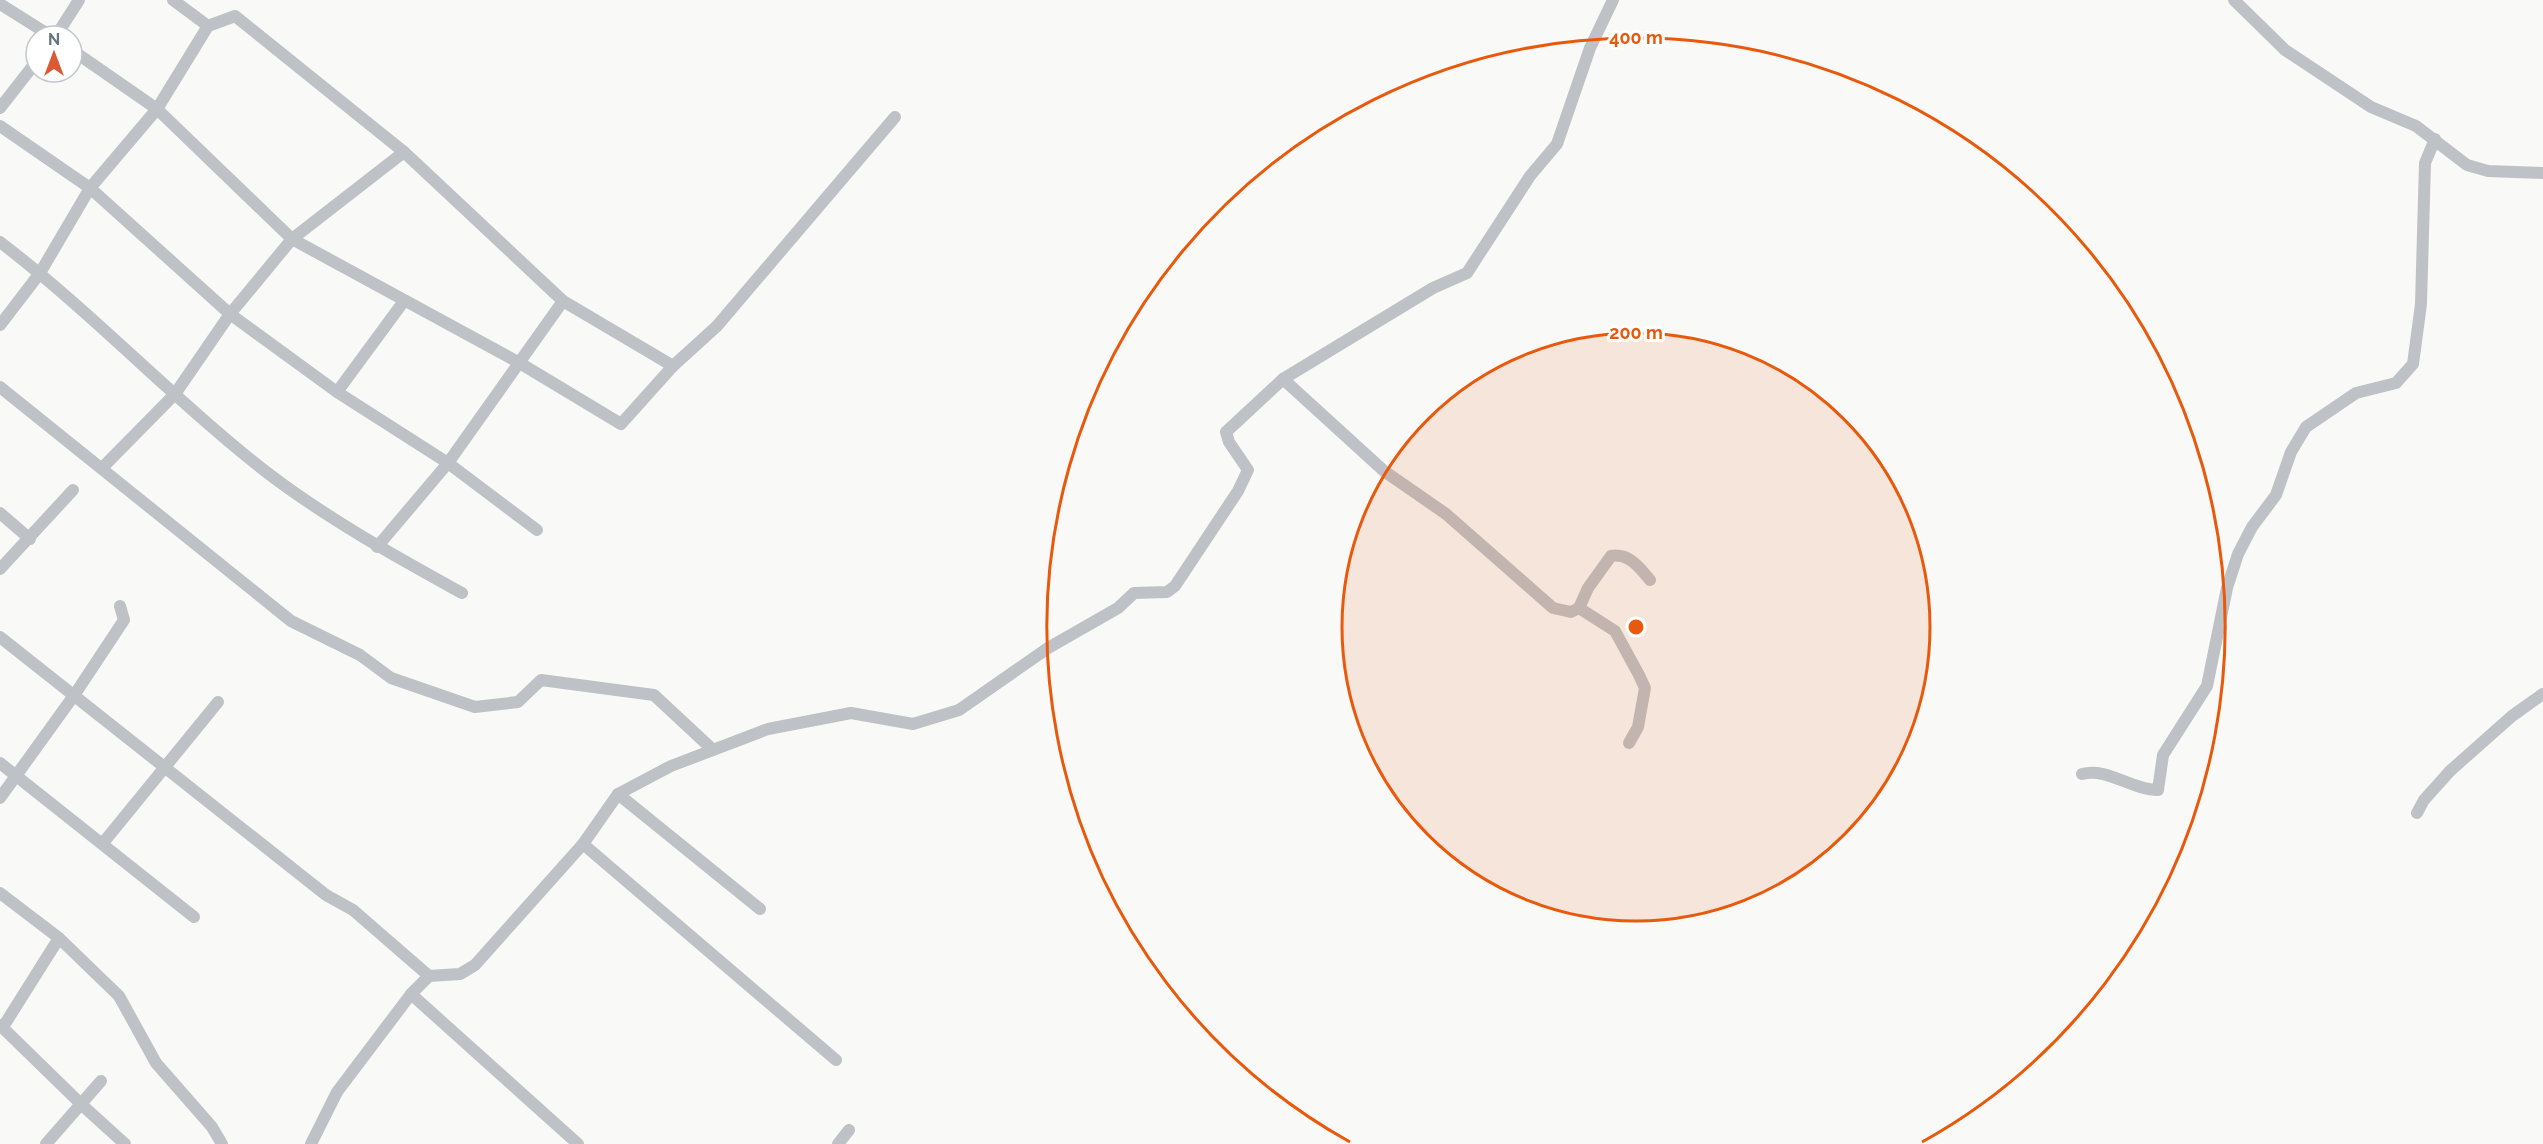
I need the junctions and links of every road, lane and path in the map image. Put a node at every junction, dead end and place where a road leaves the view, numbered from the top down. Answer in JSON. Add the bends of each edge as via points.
{"nodes":[{"id":1,"x":79,"y":0,"type":"edge"},
{"id":2,"x":173,"y":0,"type":"edge"},
{"id":3,"x":1612,"y":0,"type":"edge"},
{"id":4,"x":2234,"y":0,"type":"edge"},
{"id":5,"x":0,"y":4,"type":"edge"},
{"id":6,"x":32,"y":24,"type":"edge"},
{"id":7,"x":64,"y":24,"type":"edge"},
{"id":8,"x":208,"y":26,"type":"junction"},
{"id":9,"x":84,"y":58,"type":"edge"},
{"id":10,"x":24,"y":77,"type":"edge"},
{"id":11,"x":0,"y":108,"type":"edge"},
{"id":12,"x":157,"y":109,"type":"junction"},
{"id":13,"x":895,"y":117,"type":"dead end"},
{"id":14,"x":0,"y":126,"type":"edge"},
{"id":15,"x":2435,"y":139,"type":"junction"},
{"id":16,"x":404,"y":152,"type":"junction"},
{"id":17,"x":2543,"y":173,"type":"edge"},
{"id":18,"x":90,"y":188,"type":"junction"},
{"id":19,"x":292,"y":239,"type":"junction"},
{"id":20,"x":0,"y":242,"type":"edge"},
{"id":21,"x":40,"y":273,"type":"junction"},
{"id":22,"x":404,"y":301,"type":"junction"},
{"id":23,"x":563,"y":302,"type":"junction"},
{"id":24,"x":230,"y":314,"type":"junction"},
{"id":25,"x":0,"y":325,"type":"edge"},
{"id":26,"x":518,"y":362,"type":"junction"},
{"id":27,"x":672,"y":366,"type":"junction"},
{"id":28,"x":1283,"y":379,"type":"junction"},
{"id":29,"x":0,"y":387,"type":"edge"},
{"id":30,"x":337,"y":392,"type":"junction"},
{"id":31,"x":175,"y":394,"type":"junction"},
{"id":32,"x":448,"y":463,"type":"junction"},
{"id":33,"x":102,"y":468,"type":"junction"},
{"id":34,"x":73,"y":490,"type":"dead end"},
{"id":35,"x":0,"y":513,"type":"edge"},
{"id":36,"x":537,"y":530,"type":"dead end"},
{"id":37,"x":30,"y":538,"type":"junction"},
{"id":38,"x":378,"y":547,"type":"junction"},
{"id":39,"x":0,"y":569,"type":"edge"},
{"id":40,"x":1650,"y":580,"type":"dead end"},
{"id":41,"x":462,"y":593,"type":"dead end"},
{"id":42,"x":120,"y":606,"type":"dead end"},
{"id":43,"x":1579,"y":608,"type":"junction"},
{"id":44,"x":0,"y":637,"type":"edge"},
{"id":45,"x":75,"y":694,"type":"junction"},
{"id":46,"x":2543,"y":694,"type":"edge"},
{"id":47,"x":218,"y":702,"type":"dead end"},
{"id":48,"x":1629,"y":743,"type":"dead end"},
{"id":49,"x":712,"y":749,"type":"junction"},
{"id":50,"x":0,"y":763,"type":"edge"},
{"id":51,"x":166,"y":767,"type":"junction"},
{"id":52,"x":2082,"y":774,"type":"dead end"},
{"id":53,"x":17,"y":775,"type":"junction"},
{"id":54,"x":618,"y":794,"type":"junction"},
{"id":55,"x":0,"y":798,"type":"edge"},
{"id":56,"x":2417,"y":813,"type":"dead end"},
{"id":57,"x":103,"y":843,"type":"junction"},
{"id":58,"x":583,"y":844,"type":"junction"},
{"id":59,"x":0,"y":893,"type":"edge"},
{"id":60,"x":760,"y":909,"type":"dead end"},
{"id":61,"x":194,"y":917,"type":"dead end"},
{"id":62,"x":59,"y":938,"type":"junction"},
{"id":63,"x":429,"y":976,"type":"junction"},
{"id":64,"x":411,"y":994,"type":"junction"},
{"id":65,"x":2,"y":1026,"type":"edge"},
{"id":66,"x":836,"y":1060,"type":"dead end"},
{"id":67,"x":101,"y":1081,"type":"dead end"},
{"id":68,"x":82,"y":1105,"type":"junction"},
{"id":69,"x":849,"y":1130,"type":"dead end"},
{"id":70,"x":46,"y":1144,"type":"edge"},
{"id":71,"x":125,"y":1144,"type":"edge"},
{"id":72,"x":222,"y":1144,"type":"edge"},
{"id":73,"x":311,"y":1144,"type":"edge"},
{"id":74,"x":578,"y":1144,"type":"edge"},
{"id":75,"x":838,"y":1144,"type":"edge"}],
"edges":[{"from":1,"to":7,"type":"street"},
{"from":2,"to":8,"type":"street"},
{"from":3,"to":28,"type":"street","via":[[1590,48],[1557,144],[1530,176],[1467,273],[1433,288]]},
{"from":4,"to":15,"type":"street","via":[[2285,50],[2371,107],[2416,126]]},
{"from":5,"to":6,"type":"street"},
{"from":8,"to":12,"type":"street"},
{"from":8,"to":16,"type":"street","via":[[235,16]]},
{"from":9,"to":12,"type":"street"},
{"from":10,"to":11,"type":"street"},
{"from":12,"to":18,"type":"street"},
{"from":12,"to":19,"type":"street"},
{"from":13,"to":27,"type":"street","via":[[717,326]]},
{"from":14,"to":18,"type":"street"},
{"from":15,"to":17,"type":"street","via":[[2467,165],[2488,171]]},
{"from":15,"to":52,"type":"street","via":[[2425,163],[2421,304],[2413,364],[2396,383],[2356,393],[2306,427],[2291,452],[2276,495],[2238,554],[2207,686],[2163,755],[2157,790],[2144,790],[2094,771]]},
{"from":16,"to":19,"type":"street"},
{"from":16,"to":23,"type":"street"},
{"from":18,"to":21,"type":"street"},
{"from":18,"to":24,"type":"street"},
{"from":19,"to":22,"type":"street"},
{"from":19,"to":24,"type":"street"},
{"from":20,"to":21,"type":"street"},
{"from":21,"to":25,"type":"street"},
{"from":21,"to":31,"type":"street"},
{"from":22,"to":26,"type":"street"},
{"from":22,"to":30,"type":"street"},
{"from":23,"to":26,"type":"street"},
{"from":23,"to":27,"type":"street"},
{"from":24,"to":30,"type":"street"},
{"from":24,"to":31,"type":"street"},
{"from":26,"to":27,"type":"street","via":[[621,424]]},
{"from":26,"to":32,"type":"street"},
{"from":28,"to":43,"type":"street","via":[[1384,471],[1446,514],[1553,608],[1571,612]]},
{"from":28,"to":49,"type":"street","via":[[1226,432],[1228,442],[1248,470],[1175,586],[1167,591],[1134,593],[1118,608],[1048,648],[959,710],[914,724],[851,714],[768,729]]},
{"from":29,"to":33,"type":"street"},
{"from":30,"to":32,"type":"street"},
{"from":31,"to":33,"type":"street"},
{"from":31,"to":38,"type":"street","via":[[266,471]]},
{"from":32,"to":36,"type":"street"},
{"from":32,"to":38,"type":"street"},
{"from":33,"to":49,"type":"street","via":[[291,621],[360,655],[391,678],[475,707],[518,702],[541,680],[654,695]]},
{"from":34,"to":37,"type":"street"},
{"from":35,"to":37,"type":"street"},
{"from":37,"to":39,"type":"street"},
{"from":38,"to":41,"type":"street"},
{"from":40,"to":43,"type":"street","via":[[1630,559],[1620,554],[1611,556]]},
{"from":42,"to":45,"type":"street","via":[[124,620]]},
{"from":43,"to":48,"type":"street","via":[[1615,631],[1645,688],[1638,727]]},
{"from":44,"to":45,"type":"street"},
{"from":45,"to":51,"type":"street"},
{"from":45,"to":53,"type":"street"},
{"from":46,"to":56,"type":"street","via":[[2450,771]]},
{"from":47,"to":51,"type":"street"},
{"from":49,"to":54,"type":"street"},
{"from":50,"to":53,"type":"street"},
{"from":51,"to":57,"type":"street"},
{"from":51,"to":63,"type":"street","via":[[326,895],[353,910]]},
{"from":53,"to":55,"type":"street"},
{"from":53,"to":57,"type":"street"},
{"from":54,"to":58,"type":"street"},
{"from":54,"to":60,"type":"street"},
{"from":57,"to":61,"type":"street"},
{"from":58,"to":63,"type":"street","via":[[475,965],[460,974]]},
{"from":58,"to":66,"type":"street"},
{"from":59,"to":62,"type":"street"},
{"from":62,"to":65,"type":"street"},
{"from":62,"to":72,"type":"street","via":[[119,996],[156,1063]]},
{"from":63,"to":64,"type":"street"},
{"from":64,"to":73,"type":"street","via":[[337,1092]]},
{"from":64,"to":74,"type":"street"},
{"from":65,"to":68,"type":"street"},
{"from":67,"to":68,"type":"street"},
{"from":68,"to":70,"type":"street"},
{"from":68,"to":71,"type":"street"},
{"from":69,"to":75,"type":"street"}]}
